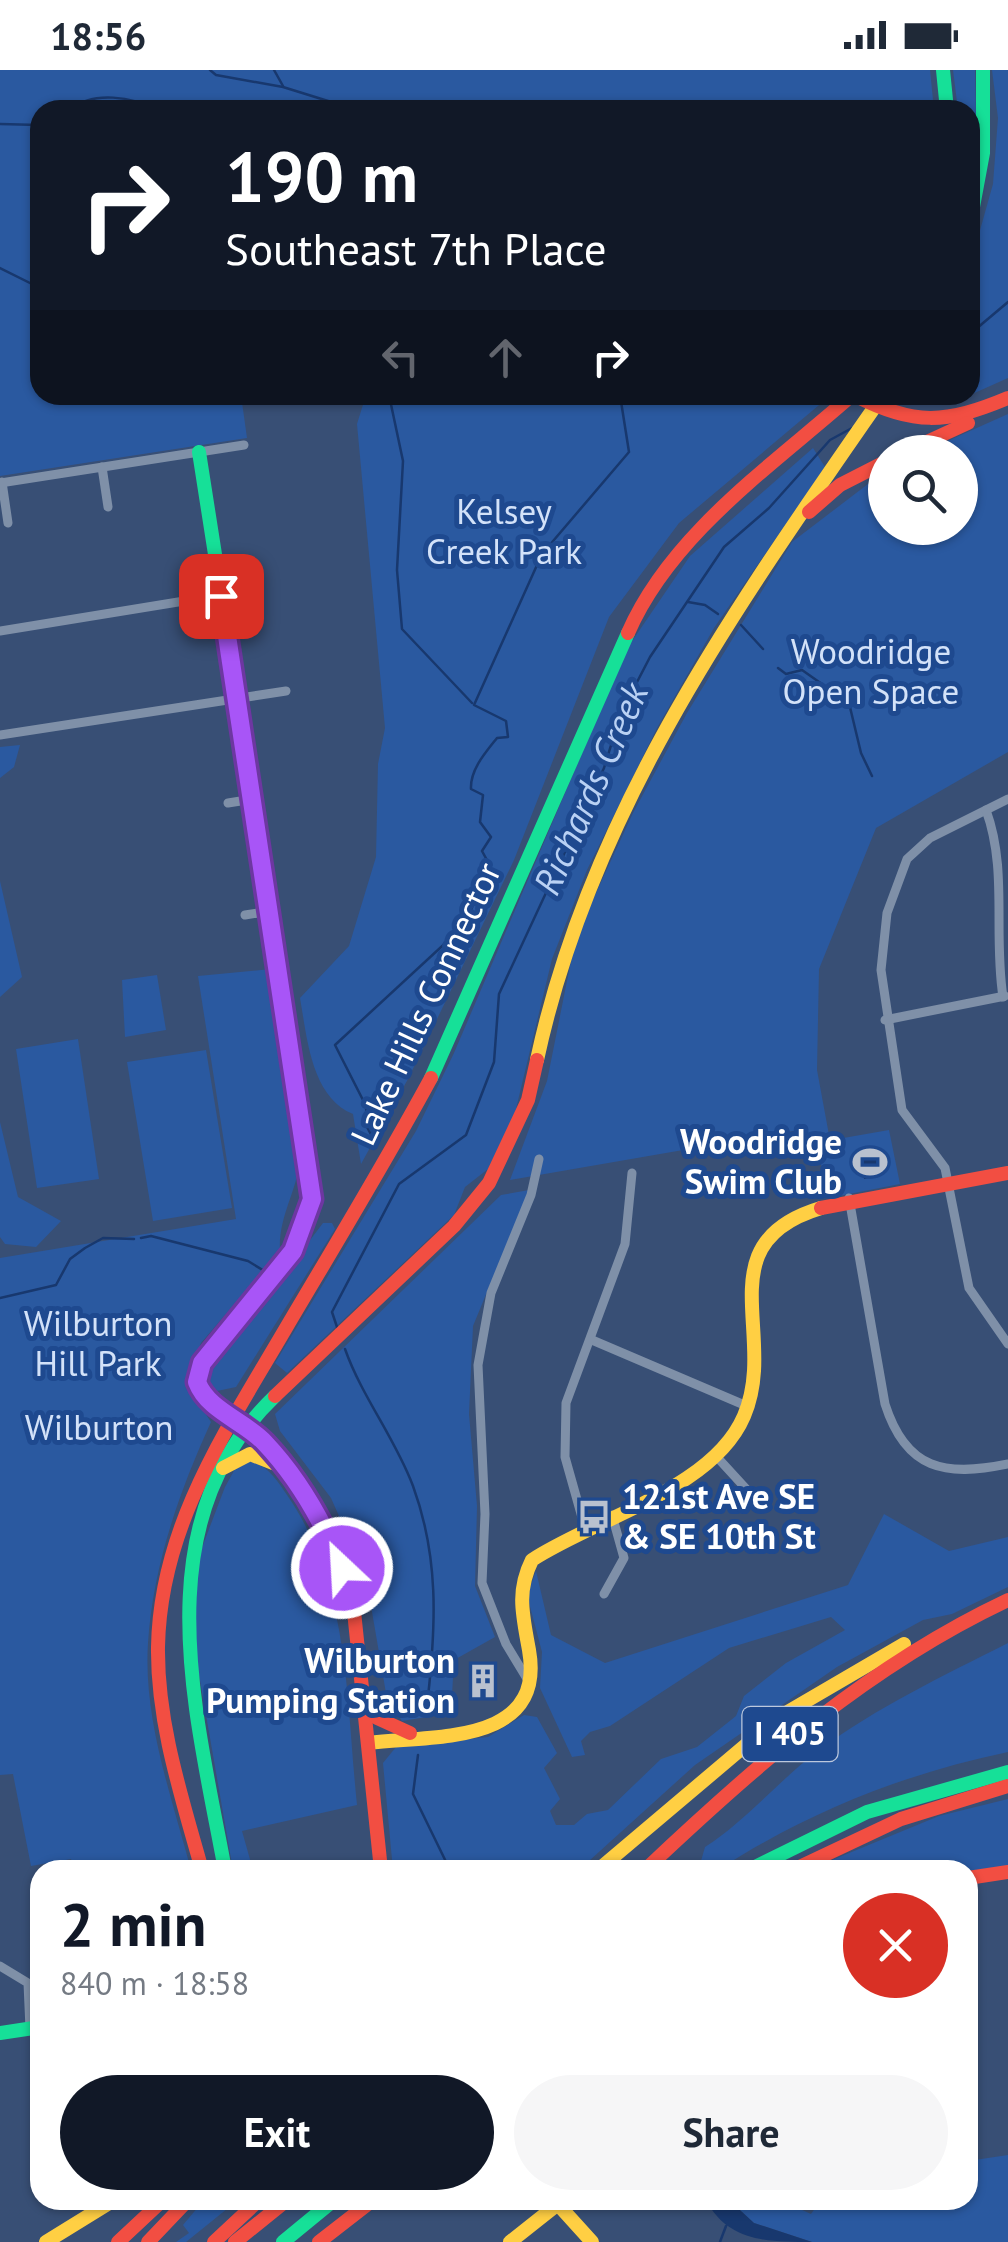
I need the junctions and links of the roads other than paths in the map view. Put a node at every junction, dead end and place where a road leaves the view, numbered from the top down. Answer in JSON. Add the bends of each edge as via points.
{"nodes":[{"id":1,"x":943,"y":70,"type":"edge"},
{"id":2,"x":983,"y":70,"type":"edge"},
{"id":3,"x":946,"y":100,"type":"edge"},
{"id":4,"x":980,"y":170,"type":"edge"},
{"id":5,"x":1008,"y":399,"type":"edge"},
{"id":6,"x":842,"y":405,"type":"edge"},
{"id":7,"x":876,"y":405,"type":"edge"},
{"id":8,"x":885,"y":405,"type":"edge"},
{"id":9,"x":938,"y":435,"type":"edge"},
{"id":10,"x":244,"y":445,"type":"dead end"},
{"id":11,"x":199,"y":452,"type":"junction"},
{"id":12,"x":102,"y":467,"type":"junction"},
{"id":13,"x":868,"y":471,"type":"edge"},
{"id":14,"x":1,"y":482,"type":"edge"},
{"id":15,"x":108,"y":507,"type":"dead end"},
{"id":16,"x":8,"y":522,"type":"dead end"},
{"id":17,"x":787,"y":533,"type":"junction"},
{"id":18,"x":221,"y":596,"type":"junction"},
{"id":19,"x":0,"y":631,"type":"edge"},
{"id":20,"x":286,"y":691,"type":"dead end"},
{"id":21,"x":238,"y":698,"type":"junction"},
{"id":22,"x":0,"y":734,"type":"edge"},
{"id":23,"x":253,"y":799,"type":"junction"},
{"id":24,"x":1008,"y":799,"type":"edge"},
{"id":25,"x":228,"y":804,"type":"dead end"},
{"id":26,"x":986,"y":810,"type":"junction"},
{"id":27,"x":271,"y":911,"type":"junction"},
{"id":28,"x":245,"y":915,"type":"dead end"},
{"id":29,"x":1005,"y":996,"type":"edge"},
{"id":30,"x":886,"y":1020,"type":"junction"},
{"id":31,"x":539,"y":1159,"type":"dead end"},
{"id":32,"x":632,"y":1173,"type":"dead end"},
{"id":33,"x":1008,"y":1173,"type":"edge"},
{"id":34,"x":948,"y":1184,"type":"junction"},
{"id":35,"x":849,"y":1200,"type":"junction"},
{"id":36,"x":592,"y":1340,"type":"junction"},
{"id":37,"x":1008,"y":1344,"type":"edge"},
{"id":38,"x":268,"y":1402,"type":"junction"},
{"id":39,"x":749,"y":1406,"type":"junction"},
{"id":40,"x":231,"y":1416,"type":"junction"},
{"id":41,"x":246,"y":1426,"type":"junction"},
{"id":42,"x":716,"y":1456,"type":"junction"},
{"id":43,"x":1008,"y":1464,"type":"edge"},
{"id":44,"x":285,"y":1470,"type":"junction"},
{"id":45,"x":216,"y":1476,"type":"junction"},
{"id":46,"x":760,"y":1504,"type":"dead end"},
{"id":47,"x":612,"y":1516,"type":"junction"},
{"id":48,"x":585,"y":1528,"type":"junction"},
{"id":49,"x":604,"y":1594,"type":"dead end"},
{"id":50,"x":1008,"y":1600,"type":"edge"},
{"id":51,"x":956,"y":1624,"type":"junction"},
{"id":52,"x":532,"y":1684,"type":"junction"},
{"id":53,"x":364,"y":1696,"type":"junction"},
{"id":54,"x":421,"y":1735,"type":"junction"},
{"id":55,"x":368,"y":1743,"type":"junction"},
{"id":56,"x":1008,"y":1772,"type":"edge"},
{"id":57,"x":1008,"y":1786,"type":"edge"},
{"id":58,"x":655,"y":1822,"type":"junction"},
{"id":59,"x":199,"y":1860,"type":"edge"},
{"id":60,"x":223,"y":1860,"type":"edge"},
{"id":61,"x":380,"y":1860,"type":"edge"},
{"id":62,"x":610,"y":1860,"type":"edge"},
{"id":63,"x":618,"y":1860,"type":"edge"},
{"id":64,"x":655,"y":1860,"type":"edge"},
{"id":65,"x":769,"y":1860,"type":"edge"},
{"id":66,"x":814,"y":1860,"type":"edge"},
{"id":67,"x":1008,"y":1872,"type":"edge"},
{"id":68,"x":978,"y":1876,"type":"edge"},
{"id":69,"x":0,"y":1966,"type":"edge"},
{"id":70,"x":30,"y":1996,"type":"edge"},
{"id":71,"x":30,"y":2029,"type":"edge"},
{"id":72,"x":0,"y":2033,"type":"edge"},
{"id":73,"x":98,"y":2210,"type":"edge"},
{"id":74,"x":152,"y":2210,"type":"edge"},
{"id":75,"x":178,"y":2210,"type":"edge"},
{"id":76,"x":248,"y":2210,"type":"edge"},
{"id":77,"x":275,"y":2210,"type":"edge"},
{"id":78,"x":322,"y":2210,"type":"edge"},
{"id":79,"x":360,"y":2210,"type":"edge"},
{"id":80,"x":547,"y":2210,"type":"edge"},
{"id":81,"x":565,"y":2210,"type":"edge"},
{"id":82,"x":46,"y":2242,"type":"edge"},
{"id":83,"x":118,"y":2242,"type":"edge"},
{"id":84,"x":148,"y":2242,"type":"edge"},
{"id":85,"x":214,"y":2242,"type":"edge"},
{"id":86,"x":235,"y":2242,"type":"edge"},
{"id":87,"x":283,"y":2242,"type":"edge"},
{"id":88,"x":319,"y":2242,"type":"edge"},
{"id":89,"x":510,"y":2242,"type":"edge"},
{"id":90,"x":592,"y":2242,"type":"edge"}],
"edges":[{"from":1,"to":3,"type":"main road"},
{"from":2,"to":4,"type":"main road"},
{"from":5,"to":8,"type":"main road","via":[[936,423],[904,418]]},
{"from":5,"to":9,"type":"main road"},
{"from":6,"to":40,"type":"main road","name":"Lake Hills Connector","via":[[694,535],[639,607],[438,1062]]},
{"from":7,"to":17,"type":"main road"},
{"from":10,"to":11,"type":"street"},
{"from":11,"to":12,"type":"street"},
{"from":11,"to":18,"type":"main road"},
{"from":12,"to":14,"type":"street"},
{"from":12,"to":15,"type":"street"},
{"from":13,"to":17,"type":"main road","via":[[840,485]]},
{"from":14,"to":16,"type":"street"},
{"from":17,"to":38,"type":"main road","via":[[688,684],[614,834],[563,948],[528,1100],[489,1183],[454,1226]]},
{"from":18,"to":19,"type":"street"},
{"from":18,"to":21,"type":"main road"},
{"from":20,"to":21,"type":"street"},
{"from":21,"to":22,"type":"street"},
{"from":21,"to":23,"type":"main road"},
{"from":23,"to":25,"type":"street"},
{"from":23,"to":27,"type":"main road"},
{"from":24,"to":26,"type":"street"},
{"from":26,"to":29,"type":"street","via":[[1002,849],[998,950]]},
{"from":26,"to":30,"type":"street","via":[[914,850],[900,870],[881,952]]},
{"from":27,"to":28,"type":"street"},
{"from":27,"to":40,"type":"main road","via":[[312,1199],[293,1251],[199,1369],[201,1392]]},
{"from":29,"to":30,"type":"street"},
{"from":30,"to":34,"type":"street","via":[[902,1110],[940,1160]]},
{"from":31,"to":52,"type":"street","via":[[491,1292],[478,1365],[482,1583],[506,1644]]},
{"from":32,"to":36,"type":"street","via":[[624,1244]]},
{"from":33,"to":34,"type":"main road"},
{"from":34,"to":35,"type":"main road"},
{"from":34,"to":37,"type":"street","via":[[969,1288]]},
{"from":35,"to":39,"type":"main road","via":[[799,1213],[762,1245],[750,1276],[756,1372]]},
{"from":35,"to":43,"type":"street","via":[[884,1404],[897,1434],[916,1455],[949,1470]]},
{"from":36,"to":39,"type":"street"},
{"from":36,"to":48,"type":"street","via":[[566,1403],[563,1431],[568,1477]]},
{"from":38,"to":41,"type":"main road"},
{"from":38,"to":44,"type":"main road","via":[[263,1424]]},
{"from":39,"to":42,"type":"main road"},
{"from":40,"to":41,"type":"main road"},
{"from":40,"to":59,"type":"main road","name":"Lake Hills Connector","via":[[182,1514],[158,1622],[162,1711]]},
{"from":41,"to":44,"type":"main road"},
{"from":41,"to":45,"type":"main road"},
{"from":42,"to":46,"type":"street"},
{"from":42,"to":47,"type":"main road"},
{"from":44,"to":45,"type":"main road","via":[[251,1452],[236,1456]]},
{"from":44,"to":53,"type":"main road","via":[[316,1514],[354,1602]]},
{"from":45,"to":60,"type":"main road","via":[[194,1532],[184,1600]]},
{"from":47,"to":48,"type":"main road"},
{"from":47,"to":49,"type":"street","via":[[624,1558]]},
{"from":48,"to":52,"type":"main road","via":[[532,1560],[522,1576],[518,1606],[534,1662]]},
{"from":50,"to":51,"type":"main road","number":"I 405"},
{"from":51,"to":58,"type":"main road","via":[[892,1648],[824,1688],[746,1742]]},
{"from":51,"to":64,"type":"main road","number":"I 405","via":[[805,1722]]},
{"from":52,"to":54,"type":"main road","via":[[510,1714],[490,1726]]},
{"from":53,"to":54,"type":"main road","via":[[386,1725]]},
{"from":53,"to":55,"type":"main road"},
{"from":54,"to":55,"type":"main road"},
{"from":55,"to":61,"type":"main road"},
{"from":56,"to":65,"type":"main road","via":[[867,1812]]},
{"from":57,"to":66,"type":"main road","via":[[900,1819]]},
{"from":58,"to":62,"type":"main road"},
{"from":58,"to":63,"type":"main road"},
{"from":67,"to":68,"type":"main road"},
{"from":69,"to":70,"type":"street","via":[[28,1983]]},
{"from":71,"to":72,"type":"main road"},
{"from":73,"to":82,"type":"main road"},
{"from":74,"to":83,"type":"main road"},
{"from":75,"to":84,"type":"main road"},
{"from":76,"to":85,"type":"main road"},
{"from":77,"to":86,"type":"main road"},
{"from":78,"to":87,"type":"main road"},
{"from":79,"to":88,"type":"main road"},
{"from":80,"to":89,"type":"main road"},
{"from":81,"to":90,"type":"main road"}]}
